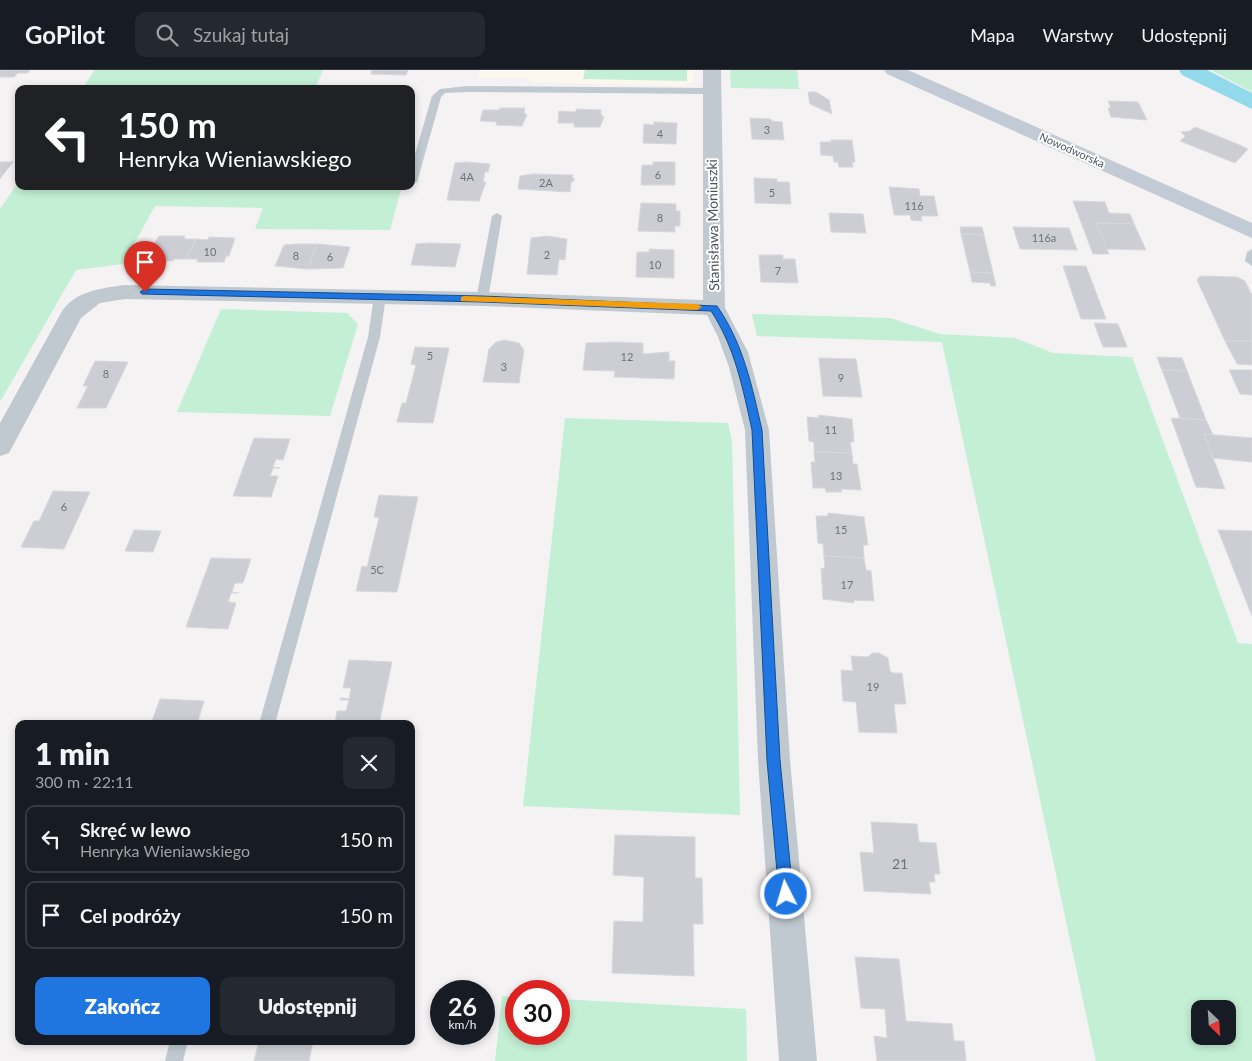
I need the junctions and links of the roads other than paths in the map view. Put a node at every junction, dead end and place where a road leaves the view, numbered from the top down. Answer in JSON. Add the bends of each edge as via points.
{"nodes":[{"id":1,"x":712,"y":70,"type":"edge"},
{"id":2,"x":893,"y":70,"type":"edge"},
{"id":3,"x":711,"y":91,"type":"junction"},
{"id":4,"x":415,"y":172,"type":"edge"},
{"id":5,"x":497,"y":216,"type":"dead end"},
{"id":6,"x":1252,"y":231,"type":"edge"},
{"id":7,"x":1252,"y":252,"type":"edge"},
{"id":8,"x":1252,"y":263,"type":"edge"},
{"id":9,"x":380,"y":296,"type":"junction"},
{"id":10,"x":482,"y":299,"type":"junction"},
{"id":11,"x":714,"y":308,"type":"junction"},
{"id":12,"x":0,"y":446,"type":"edge"},
{"id":13,"x":268,"y":720,"type":"edge"},
{"id":14,"x":179,"y":1045,"type":"edge"},
{"id":15,"x":174,"y":1061,"type":"edge"},
{"id":16,"x":798,"y":1061,"type":"edge"}],
"edges":[{"from":1,"to":3,"type":"street","name":"Stanisława Moniuszki"},
{"from":2,"to":6,"type":"main road","name":"Nowodworska"},
{"from":3,"to":4,"type":"lane","via":[[443,91],[437,96]]},
{"from":3,"to":11,"type":"street","name":"Stanisława Moniuszki"},
{"from":5,"to":10,"type":"lane"},
{"from":7,"to":8,"type":"lane"},
{"from":9,"to":10,"type":"street"},
{"from":9,"to":12,"type":"street","via":[[125,292],[94,297],[72,314]]},
{"from":9,"to":13,"type":"lane","via":[[374,337]]},
{"from":10,"to":11,"type":"street"},
{"from":11,"to":16,"type":"street","name":"Stanisława Moniuszki","via":[[725,324],[746,379],[757,430],[774,760]]},
{"from":14,"to":15,"type":"lane"}]}
